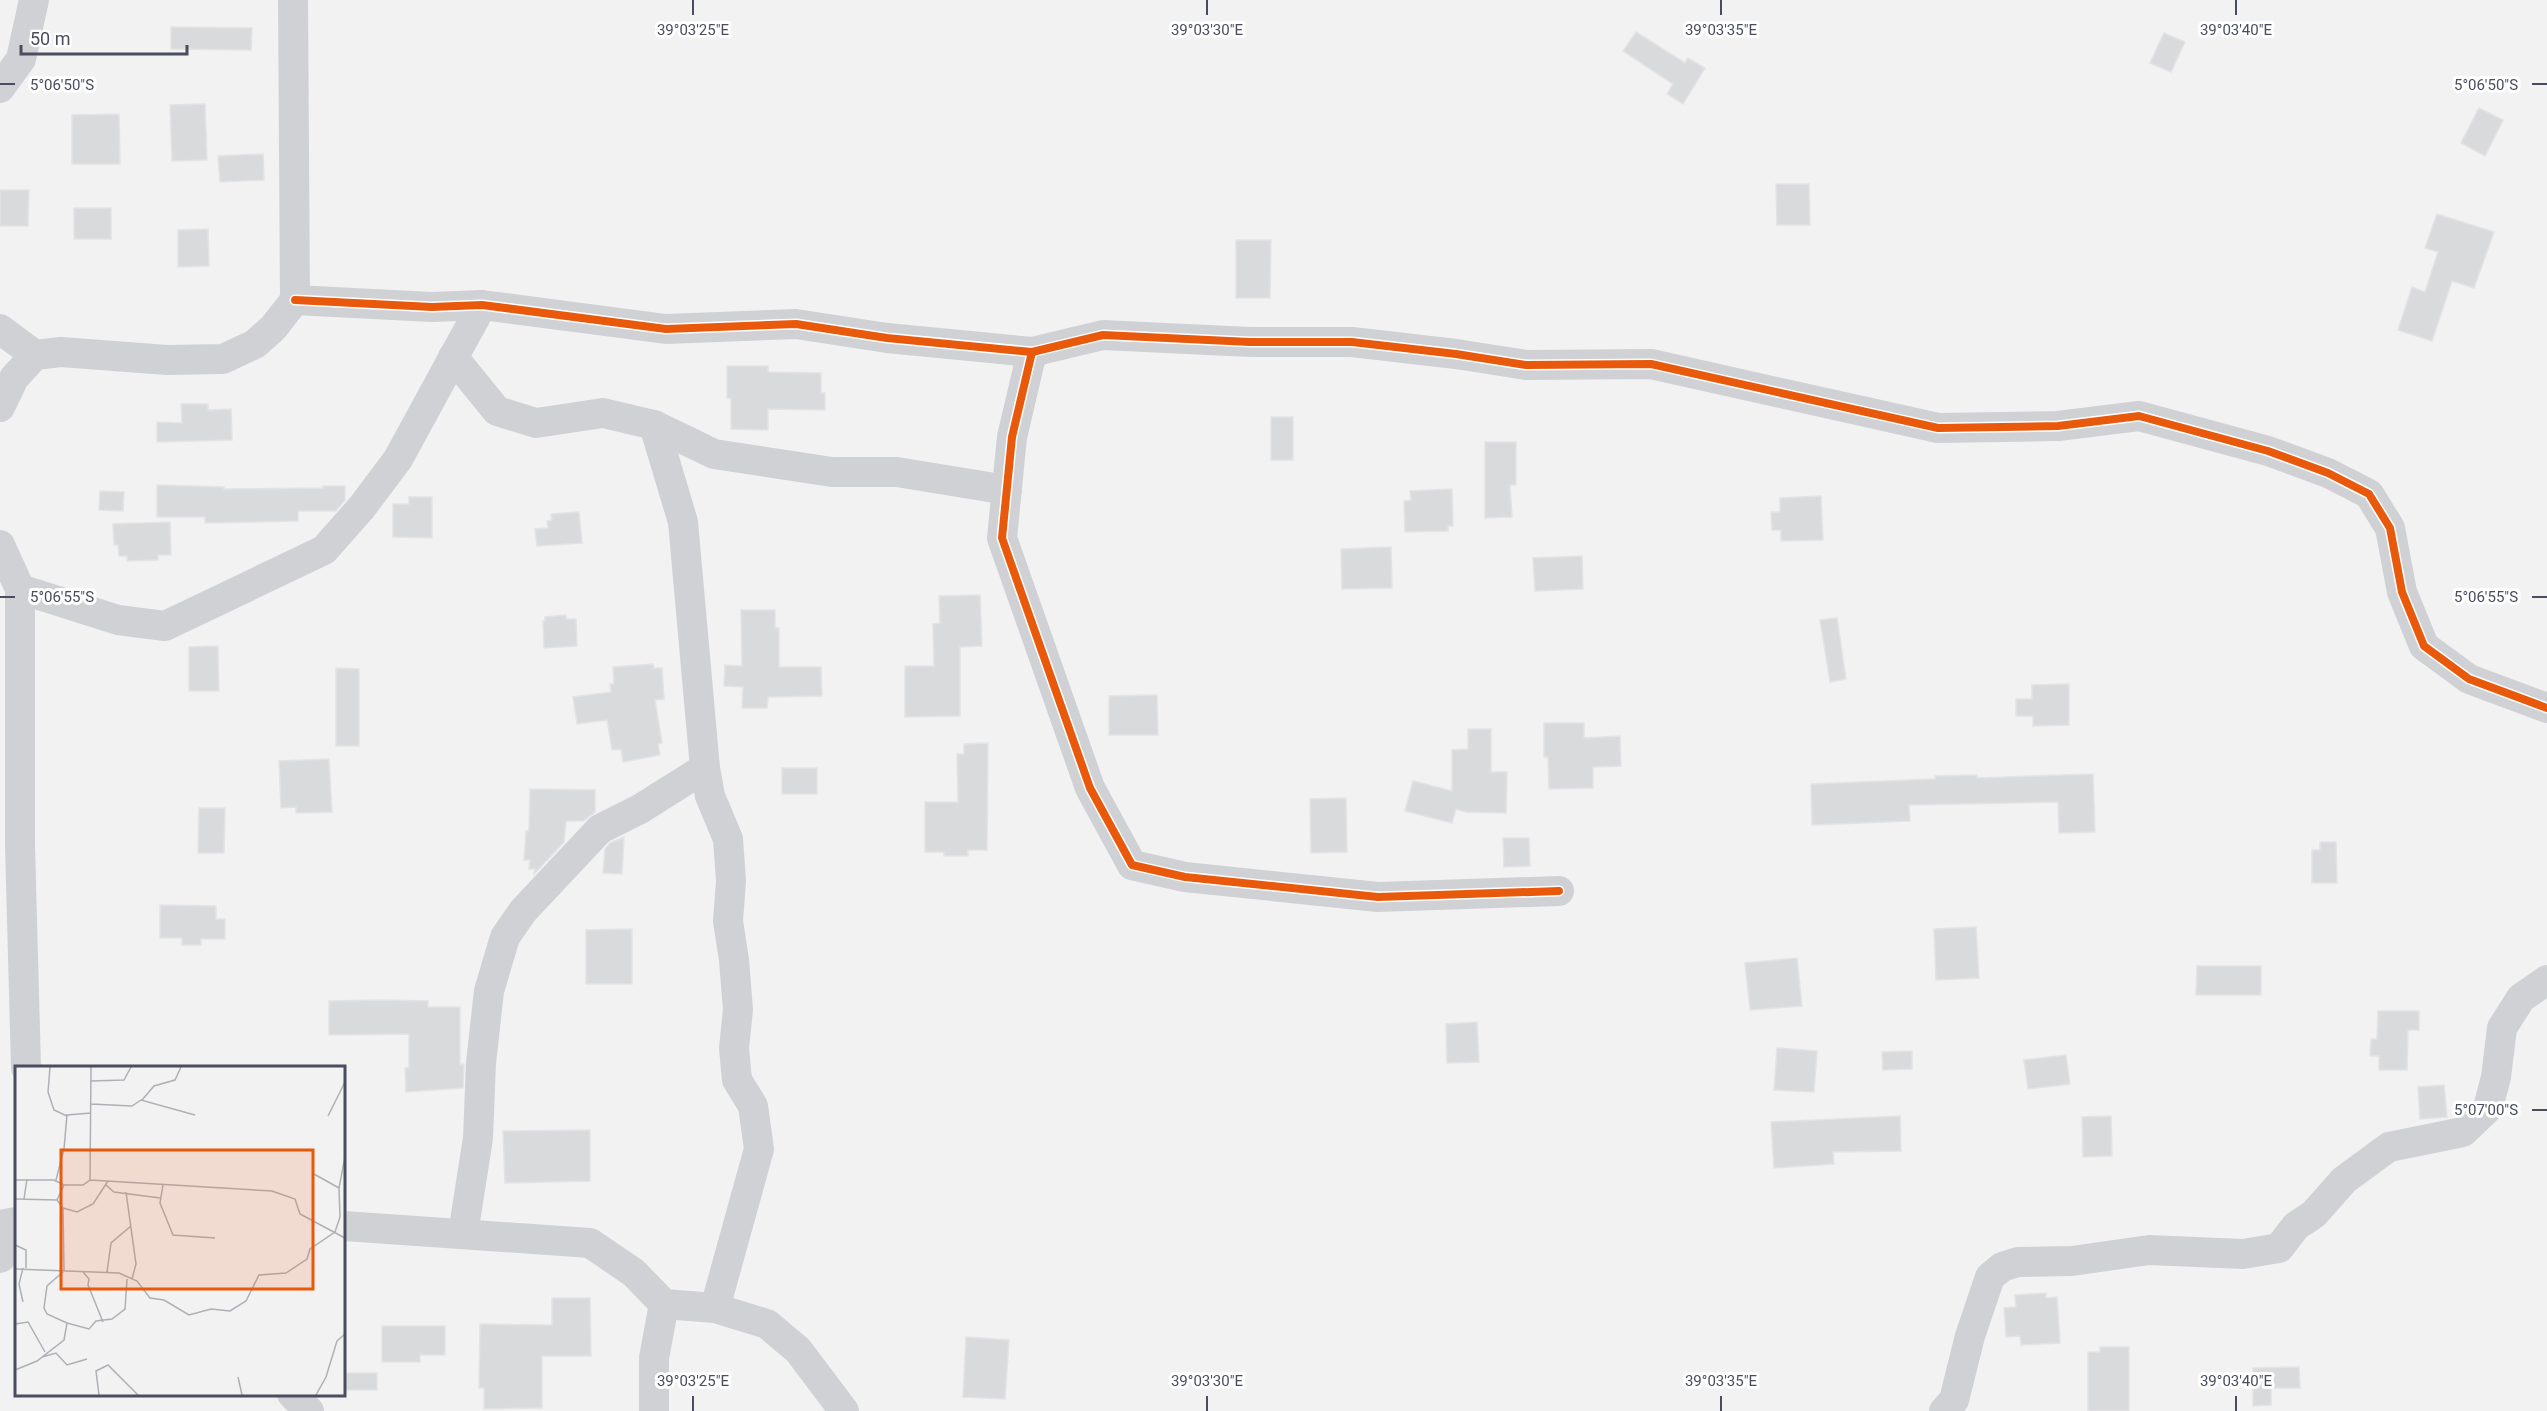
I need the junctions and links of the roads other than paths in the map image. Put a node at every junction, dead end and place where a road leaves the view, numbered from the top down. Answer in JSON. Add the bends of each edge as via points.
{"nodes":[{"id":1,"x":34,"y":0,"type":"edge"},
{"id":2,"x":293,"y":0,"type":"edge"},
{"id":3,"x":0,"y":88,"type":"edge"},
{"id":4,"x":295,"y":300,"type":"junction"},
{"id":5,"x":482,"y":305,"type":"junction"},
{"id":6,"x":0,"y":329,"type":"edge"},
{"id":7,"x":1032,"y":352,"type":"junction"},
{"id":8,"x":35,"y":355,"type":"junction"},
{"id":9,"x":453,"y":357,"type":"junction"},
{"id":10,"x":0,"y":407,"type":"edge"},
{"id":11,"x":654,"y":425,"type":"junction"},
{"id":12,"x":1007,"y":490,"type":"junction"},
{"id":13,"x":0,"y":545,"type":"edge"},
{"id":14,"x":20,"y":589,"type":"junction"},
{"id":15,"x":2547,"y":708,"type":"edge"},
{"id":16,"x":705,"y":768,"type":"junction"},
{"id":17,"x":1558,"y":891,"type":"dead end"},
{"id":18,"x":2547,"y":980,"type":"edge"},
{"id":19,"x":26,"y":1066,"type":"edge"},
{"id":20,"x":15,"y":1222,"type":"edge"},
{"id":21,"x":0,"y":1225,"type":"edge"},
{"id":22,"x":345,"y":1226,"type":"edge"},
{"id":23,"x":463,"y":1234,"type":"junction"},
{"id":24,"x":15,"y":1244,"type":"edge"},
{"id":25,"x":0,"y":1258,"type":"edge"},
{"id":26,"x":664,"y":1304,"type":"junction"},
{"id":27,"x":715,"y":1308,"type":"junction"},
{"id":28,"x":293,"y":1396,"type":"edge"},
{"id":29,"x":309,"y":1411,"type":"edge"},
{"id":30,"x":654,"y":1411,"type":"edge"},
{"id":31,"x":844,"y":1411,"type":"edge"},
{"id":32,"x":1944,"y":1411,"type":"edge"}],
"edges":[{"from":1,"to":3,"type":"street","via":[[21,59]]},
{"from":2,"to":4,"type":"street"},
{"from":4,"to":5,"type":"street","via":[[432,307]]},
{"from":4,"to":8,"type":"street","via":[[255,344],[223,359],[166,360],[61,352]]},
{"from":5,"to":7,"type":"street","via":[[666,329],[796,324],[887,338]]},
{"from":5,"to":9,"type":"street"},
{"from":6,"to":8,"type":"street"},
{"from":7,"to":12,"type":"street","via":[[1012,437]]},
{"from":7,"to":15,"type":"street","via":[[1103,335],[1352,342],[1526,365],[1651,364],[1938,428],[2058,426],[2139,416],[2268,451],[2328,473],[2369,494],[2390,528],[2402,592],[2424,646],[2469,680]]},
{"from":8,"to":10,"type":"street","via":[[14,378]]},
{"from":9,"to":11,"type":"street","via":[[497,411],[536,423],[603,413]]},
{"from":9,"to":14,"type":"street","via":[[398,459],[324,550],[165,626],[118,620]]},
{"from":11,"to":12,"type":"street","via":[[714,454],[832,472],[897,472]]},
{"from":11,"to":16,"type":"street","via":[[683,522]]},
{"from":12,"to":17,"type":"street","via":[[1002,538],[1090,788],[1132,865],[1185,877],[1378,897]]},
{"from":13,"to":14,"type":"street"},
{"from":14,"to":19,"type":"street","via":[[20,845]]},
{"from":16,"to":23,"type":"street","via":[[600,829],[523,911],[505,937],[489,992],[478,1138]]},
{"from":16,"to":27,"type":"street","via":[[710,796],[729,839],[728,921],[738,1010],[734,1048],[737,1080],[753,1106],[759,1149]]},
{"from":18,"to":32,"type":"street","via":[[2522,998],[2502,1028],[2488,1108],[2463,1132],[2389,1147],[2344,1180],[2278,1248],[2243,1254],[2149,1250],[2002,1267],[1990,1276],[1954,1400]]},
{"from":20,"to":21,"type":"street"},
{"from":22,"to":23,"type":"street"},
{"from":23,"to":26,"type":"street","via":[[590,1243],[634,1273]]},
{"from":24,"to":25,"type":"street"},
{"from":26,"to":27,"type":"street"},
{"from":26,"to":30,"type":"street","via":[[654,1358]]},
{"from":27,"to":31,"type":"street","via":[[767,1324],[798,1350]]},
{"from":28,"to":29,"type":"street"}]}
